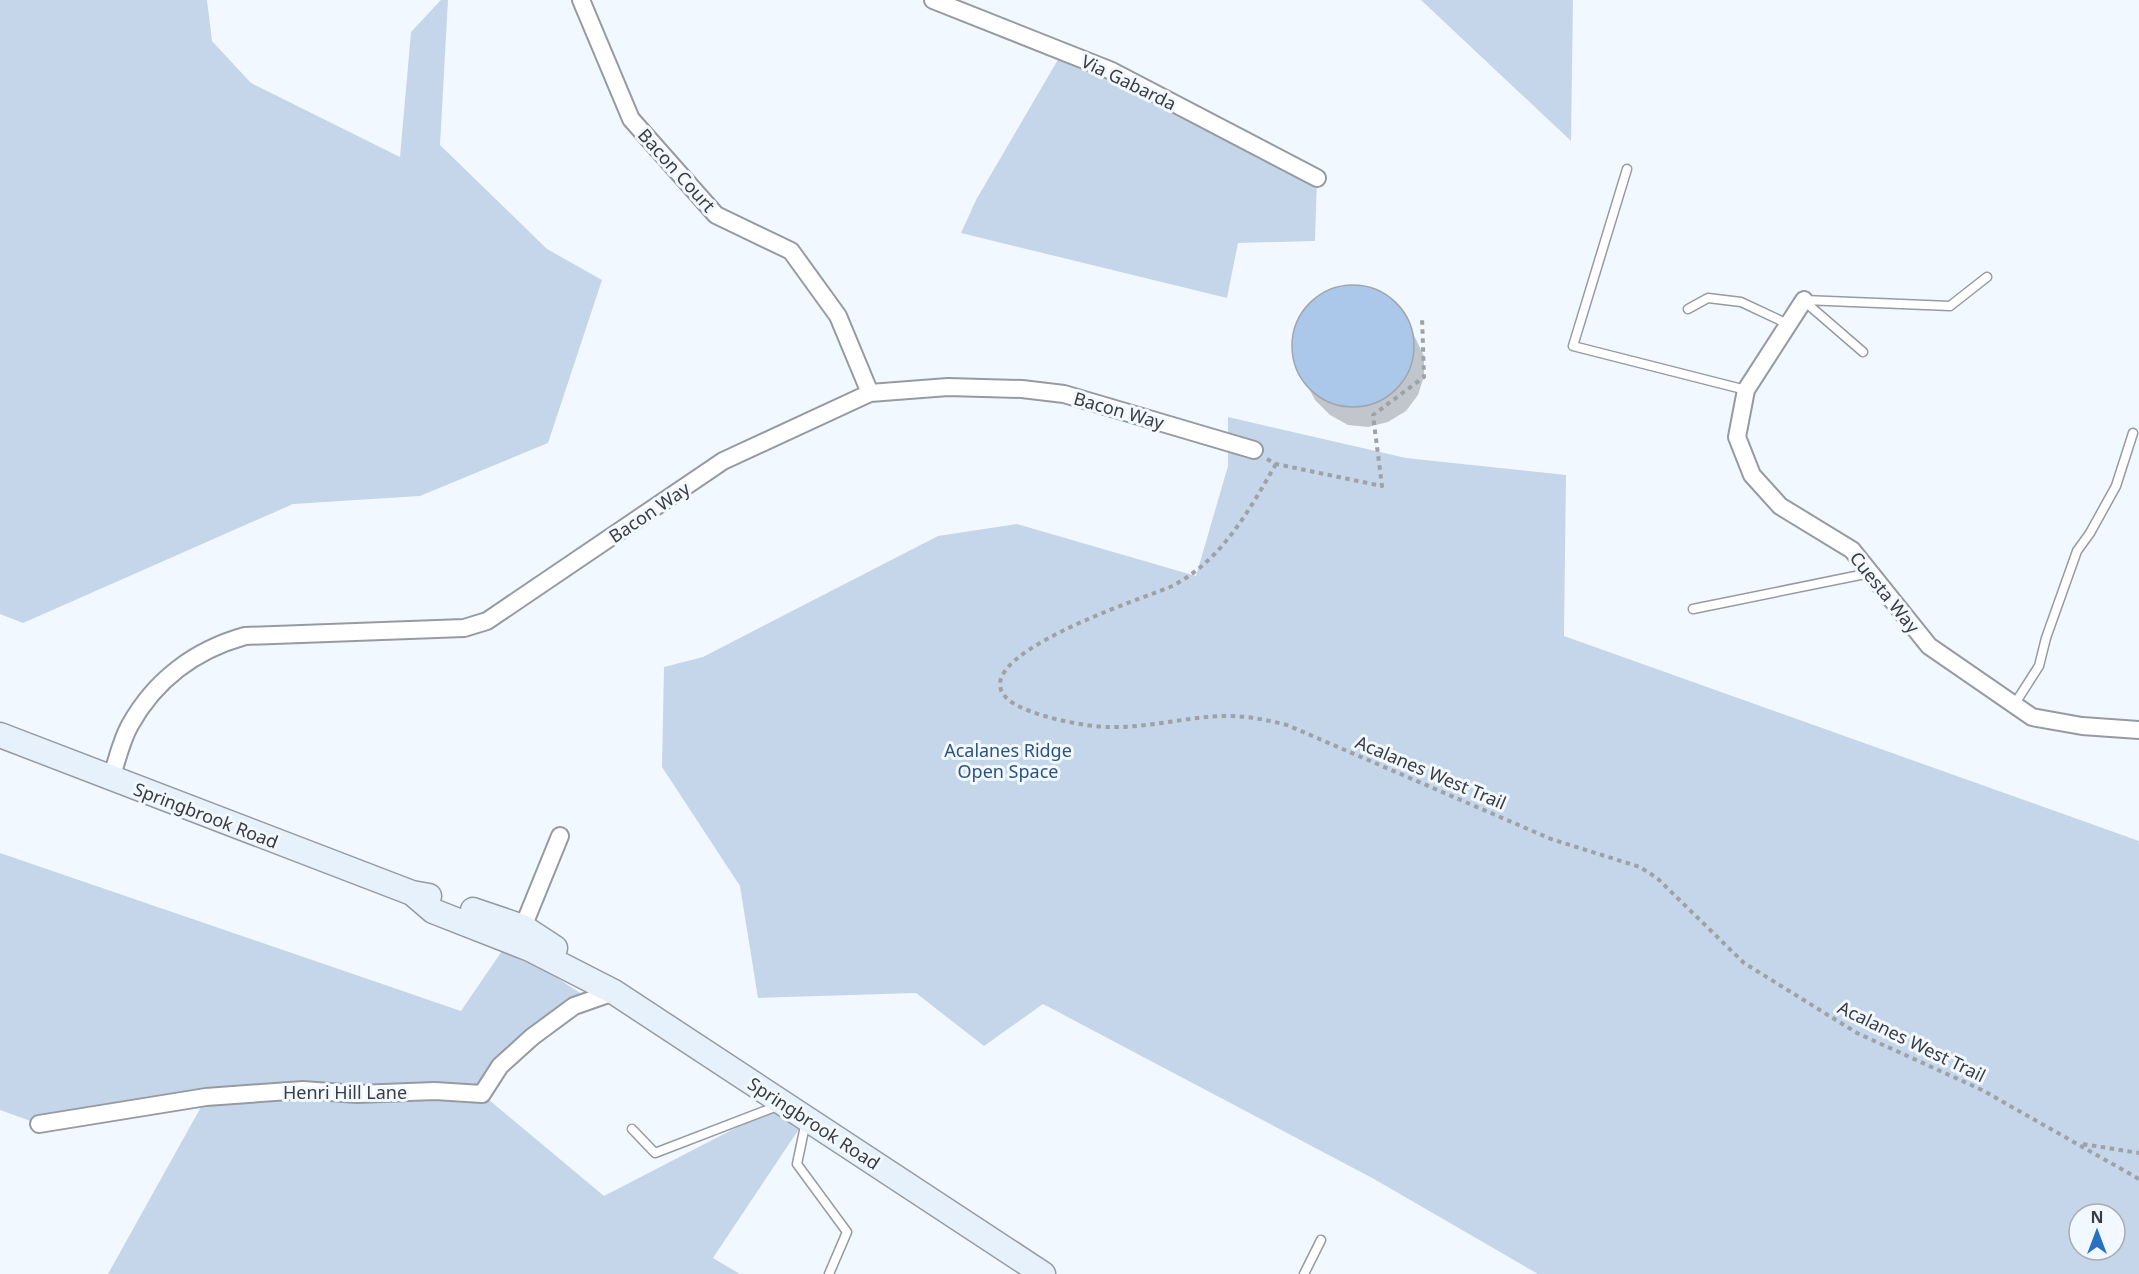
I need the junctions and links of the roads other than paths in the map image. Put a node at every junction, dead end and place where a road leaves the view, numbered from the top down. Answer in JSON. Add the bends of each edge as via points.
{"nodes":[{"id":1,"x":581,"y":0,"type":"edge"},
{"id":2,"x":933,"y":0,"type":"edge"},
{"id":3,"x":1628,"y":169,"type":"dead end"},
{"id":4,"x":1317,"y":178,"type":"dead end"},
{"id":5,"x":1987,"y":277,"type":"dead end"},
{"id":6,"x":1804,"y":300,"type":"junction"},
{"id":7,"x":1688,"y":309,"type":"dead end"},
{"id":8,"x":1788,"y":324,"type":"junction"},
{"id":9,"x":1863,"y":352,"type":"dead end"},
{"id":10,"x":1746,"y":390,"type":"junction"},
{"id":11,"x":870,"y":393,"type":"junction"},
{"id":12,"x":2133,"y":433,"type":"dead end"},
{"id":13,"x":1254,"y":450,"type":"dead end"},
{"id":14,"x":1870,"y":573,"type":"junction"},
{"id":15,"x":1693,"y":609,"type":"dead end"},
{"id":16,"x":2014,"y":705,"type":"junction"},
{"id":17,"x":2139,"y":730,"type":"edge"},
{"id":18,"x":0,"y":735,"type":"edge"},
{"id":19,"x":111,"y":778,"type":"junction"},
{"id":20,"x":561,"y":836,"type":"dead end"},
{"id":21,"x":412,"y":893,"type":"junction"},
{"id":22,"x":523,"y":927,"type":"junction"},
{"id":23,"x":583,"y":975,"type":"junction"},
{"id":24,"x":614,"y":992,"type":"junction"},
{"id":25,"x":784,"y":1103,"type":"junction"},
{"id":26,"x":807,"y":1118,"type":"junction"},
{"id":27,"x":39,"y":1124,"type":"dead end"},
{"id":28,"x":632,"y":1129,"type":"dead end"},
{"id":29,"x":1321,"y":1240,"type":"dead end"},
{"id":30,"x":829,"y":1274,"type":"edge"},
{"id":31,"x":1043,"y":1274,"type":"edge"},
{"id":32,"x":1304,"y":1274,"type":"edge"}],
"edges":[{"from":1,"to":11,"type":"street","name":"Bacon Court","via":[[631,119],[716,215],[791,251],[838,316]]},
{"from":2,"to":4,"type":"street","name":"Via Gabarda","via":[[1112,71]]},
{"from":3,"to":10,"type":"lane","via":[[1573,346]]},
{"from":5,"to":6,"type":"lane","via":[[1950,306]]},
{"from":6,"to":8,"type":"street","name":"Cuesta Way"},
{"from":6,"to":9,"type":"lane"},
{"from":7,"to":8,"type":"lane","via":[[1708,298],[1741,302]]},
{"from":8,"to":10,"type":"street","name":"Cuesta Way"},
{"from":10,"to":14,"type":"street","name":"Cuesta Way","via":[[1737,436],[1752,475],[1780,506],[1852,550]]},
{"from":11,"to":13,"type":"street","name":"Bacon Way","via":[[948,387],[1022,388],[1064,394]]},
{"from":11,"to":19,"type":"street","name":"Bacon Way","via":[[723,461],[487,621],[464,628],[245,636],[217,644],[159,684],[128,727]]},
{"from":12,"to":16,"type":"lane","via":[[2116,486],[2077,551],[2039,666]]},
{"from":14,"to":15,"type":"lane"},
{"from":14,"to":16,"type":"street","name":"Cuesta Way","via":[[1929,646]]},
{"from":16,"to":17,"type":"street","name":"Cuesta Way","via":[[2032,717]]},
{"from":18,"to":19,"type":"street","name":"Springbrook Road"},
{"from":19,"to":21,"type":"street","name":"Springbrook Road"},
{"from":20,"to":22,"type":"street"},
{"from":21,"to":22,"type":"street","name":"Springbrook Road"},
{"from":21,"to":23,"type":"street","name":"Springbrook Road","via":[[433,911],[530,949]]},
{"from":22,"to":23,"type":"street","name":"Springbrook Road","via":[[557,949]]},
{"from":23,"to":24,"type":"street","name":"Springbrook Road"},
{"from":24,"to":25,"type":"street","name":"Springbrook Road"},
{"from":24,"to":27,"type":"street","name":"Henri Hill Lane","via":[[574,1006],[532,1037],[500,1066],[482,1094],[303,1090],[206,1097]]},
{"from":25,"to":26,"type":"street","name":"Springbrook Road"},
{"from":25,"to":28,"type":"lane","via":[[655,1153]]},
{"from":26,"to":30,"type":"lane","via":[[798,1164],[847,1232]]},
{"from":26,"to":31,"type":"street","name":"Springbrook Road"},
{"from":29,"to":32,"type":"lane"}]}
